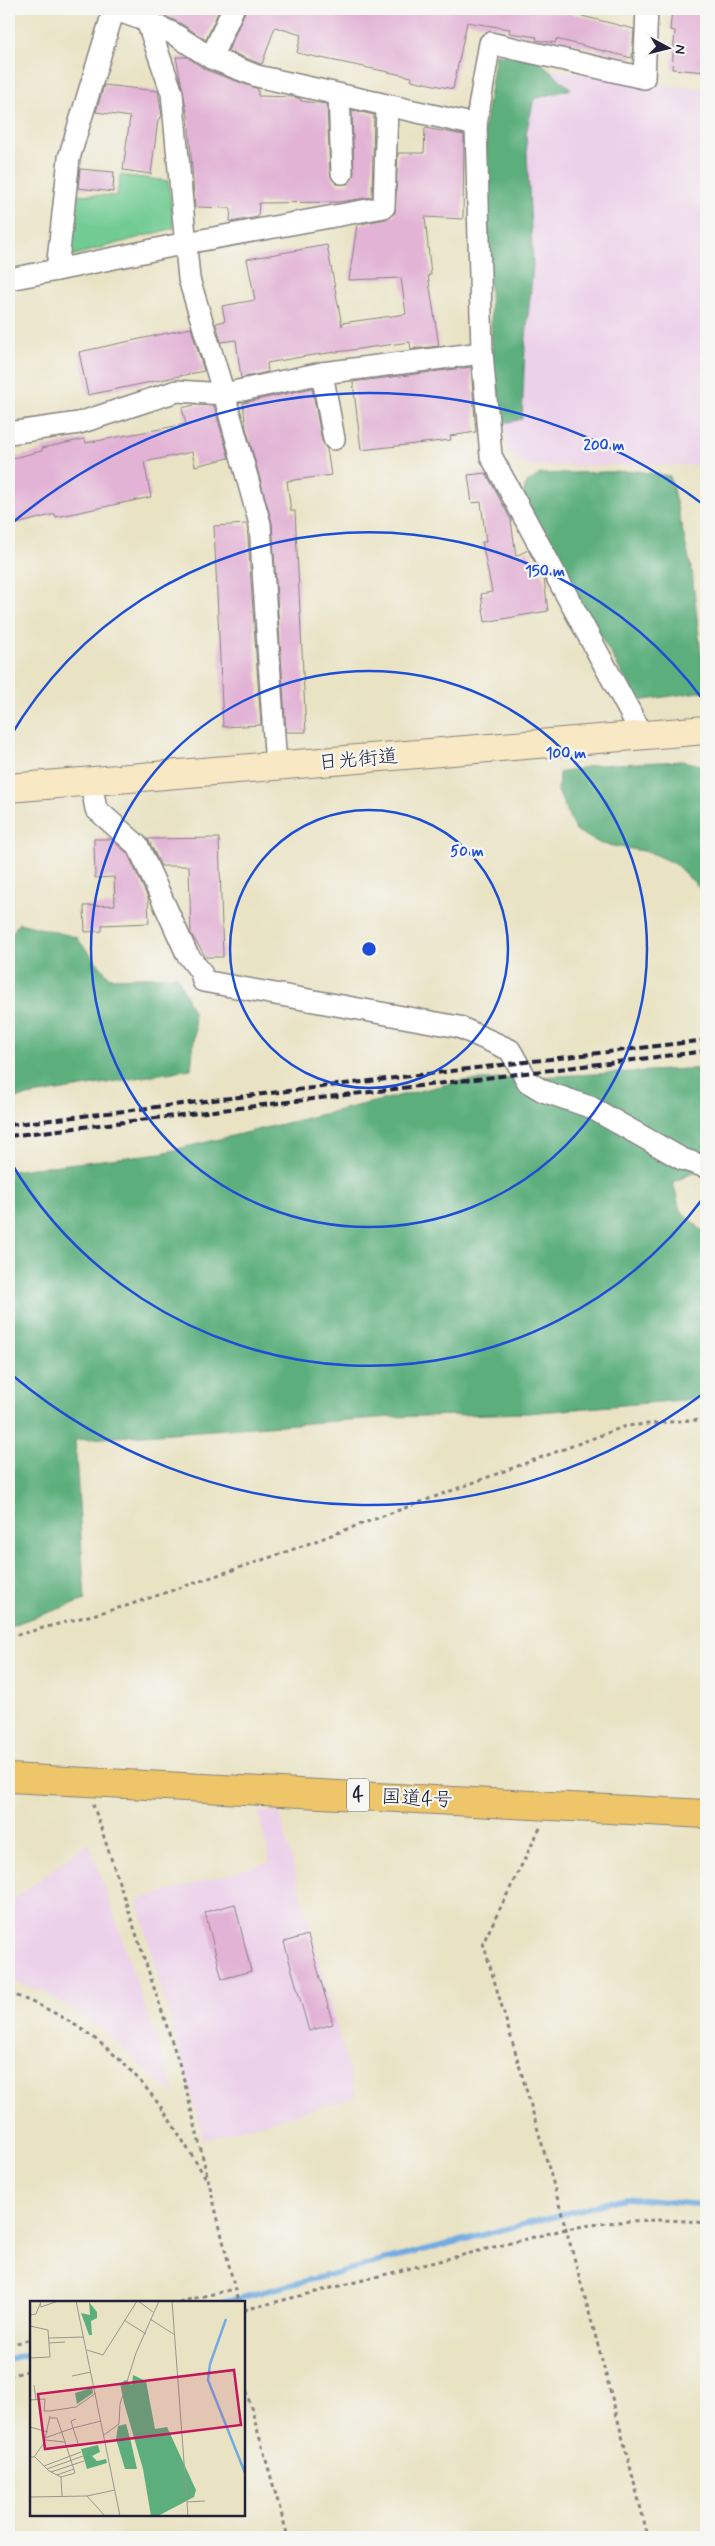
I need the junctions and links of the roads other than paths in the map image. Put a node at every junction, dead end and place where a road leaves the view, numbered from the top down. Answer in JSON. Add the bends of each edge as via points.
{"nodes":[{"id":1,"x":113,"y":9,"type":"edge"},
{"id":2,"x":233,"y":9,"type":"edge"},
{"id":3,"x":647,"y":9,"type":"edge"},
{"id":4,"x":147,"y":21,"type":"junction"},
{"id":5,"x":211,"y":58,"type":"junction"},
{"id":6,"x":339,"y":95,"type":"junction"},
{"id":7,"x":387,"y":106,"type":"junction"},
{"id":8,"x":476,"y":125,"type":"junction"},
{"id":9,"x":342,"y":173,"type":"dead end"},
{"id":10,"x":186,"y":243,"type":"junction"},
{"id":11,"x":57,"y":270,"type":"junction"},
{"id":12,"x":9,"y":279,"type":"edge"},
{"id":13,"x":482,"y":353,"type":"junction"},
{"id":14,"x":322,"y":373,"type":"junction"},
{"id":15,"x":224,"y":394,"type":"junction"},
{"id":16,"x":9,"y":433,"type":"edge"},
{"id":17,"x":334,"y":439,"type":"dead end"},
{"id":18,"x":706,"y":730,"type":"edge"},
{"id":19,"x":643,"y":736,"type":"junction"},
{"id":20,"x":276,"y":767,"type":"junction"},
{"id":21,"x":91,"y":782,"type":"junction"},
{"id":22,"x":9,"y":788,"type":"edge"},
{"id":23,"x":706,"y":1167,"type":"edge"},
{"id":24,"x":9,"y":1778,"type":"edge"},
{"id":25,"x":706,"y":1814,"type":"edge"}],
"edges":[{"from":1,"to":4,"type":"street"},
{"from":1,"to":11,"type":"street","via":[[70,158]]},
{"from":2,"to":5,"type":"street"},
{"from":3,"to":8,"type":"street","via":[[644,78],[490,43]]},
{"from":4,"to":5,"type":"street"},
{"from":4,"to":10,"type":"street","via":[[172,93]]},
{"from":5,"to":6,"type":"street","via":[[257,76]]},
{"from":6,"to":7,"type":"street"},
{"from":6,"to":9,"type":"street"},
{"from":7,"to":8,"type":"street"},
{"from":7,"to":10,"type":"street","via":[[384,207]]},
{"from":8,"to":13,"type":"street"},
{"from":10,"to":11,"type":"street"},
{"from":10,"to":15,"type":"street","via":[[189,279]]},
{"from":11,"to":12,"type":"street"},
{"from":13,"to":14,"type":"street"},
{"from":13,"to":19,"type":"street","via":[[491,456]]},
{"from":14,"to":15,"type":"street"},
{"from":14,"to":17,"type":"street"},
{"from":15,"to":16,"type":"street","via":[[177,391],[80,423]]},
{"from":15,"to":20,"type":"street","via":[[260,524]]},
{"from":18,"to":19,"type":"main road","name":"日光街道"},
{"from":19,"to":20,"type":"main road","name":"日光街道"},
{"from":20,"to":21,"type":"main road","name":"日光街道"},
{"from":21,"to":22,"type":"main road","name":"日光街道"},
{"from":21,"to":23,"type":"street","via":[[96,809],[138,846],[187,954],[201,972],[202,981],[459,1027],[510,1050],[528,1082],[543,1091],[590,1107],[682,1159]]},
{"from":24,"to":25,"type":"highway","name":"国道4号","number":"4"}]}
